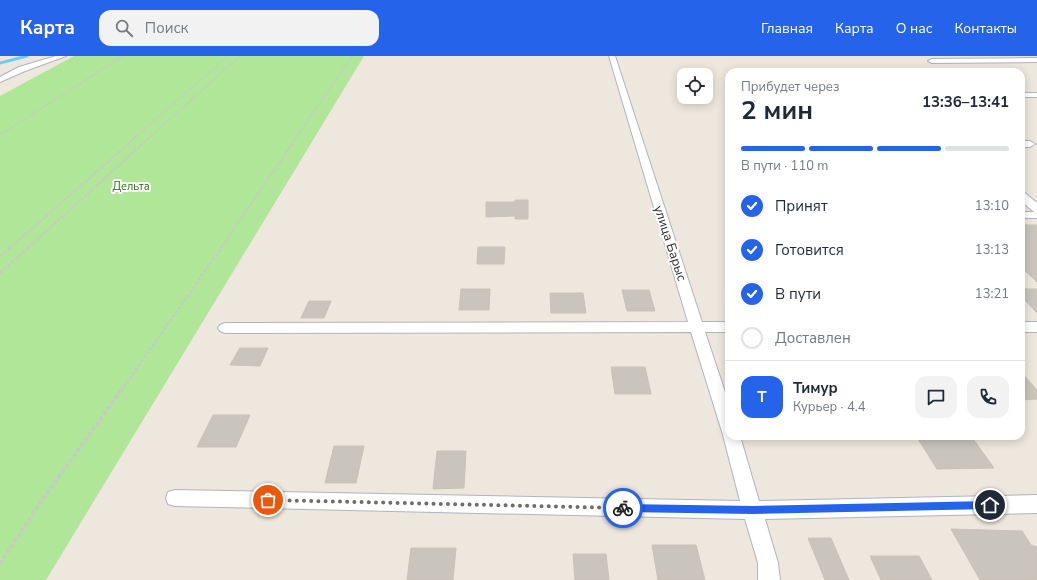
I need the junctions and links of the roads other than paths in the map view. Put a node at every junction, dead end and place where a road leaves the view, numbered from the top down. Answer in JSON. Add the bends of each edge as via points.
{"nodes":[{"id":1,"x":63,"y":56,"type":"edge"},
{"id":2,"x":612,"y":56,"type":"edge"},
{"id":3,"x":932,"y":60,"type":"dead end"},
{"id":4,"x":1037,"y":60,"type":"edge"},
{"id":5,"x":0,"y":80,"type":"edge"},
{"id":6,"x":1025,"y":95,"type":"edge"},
{"id":7,"x":1037,"y":95,"type":"edge"},
{"id":8,"x":1025,"y":199,"type":"edge"},
{"id":9,"x":1037,"y":209,"type":"edge"},
{"id":10,"x":1025,"y":215,"type":"edge"},
{"id":11,"x":1037,"y":215,"type":"edge"},
{"id":12,"x":698,"y":327,"type":"junction"},
{"id":13,"x":725,"y":327,"type":"edge"},
{"id":14,"x":1025,"y":327,"type":"edge"},
{"id":15,"x":1037,"y":327,"type":"edge"},
{"id":16,"x":224,"y":328,"type":"dead end"},
{"id":17,"x":725,"y":417,"type":"edge"},
{"id":18,"x":732,"y":440,"type":"edge"},
{"id":19,"x":175,"y":498,"type":"dead end"},
{"id":20,"x":1037,"y":504,"type":"edge"},
{"id":21,"x":753,"y":510,"type":"junction"},
{"id":22,"x":769,"y":580,"type":"edge"}],
"edges":[{"from":1,"to":5,"type":"street","via":[[22,69]]},
{"from":2,"to":12,"type":"street","name":"улица Барыс"},
{"from":3,"to":4,"type":"street"},
{"from":6,"to":7,"type":"street"},
{"from":8,"to":9,"type":"street"},
{"from":10,"to":11,"type":"street"},
{"from":12,"to":13,"type":"street"},
{"from":12,"to":16,"type":"street"},
{"from":12,"to":17,"type":"street","name":"улица Барыс"},
{"from":14,"to":15,"type":"street"},
{"from":18,"to":21,"type":"street"},
{"from":19,"to":21,"type":"street"},
{"from":20,"to":21,"type":"street"},
{"from":21,"to":22,"type":"street","via":[[768,563]]}]}
